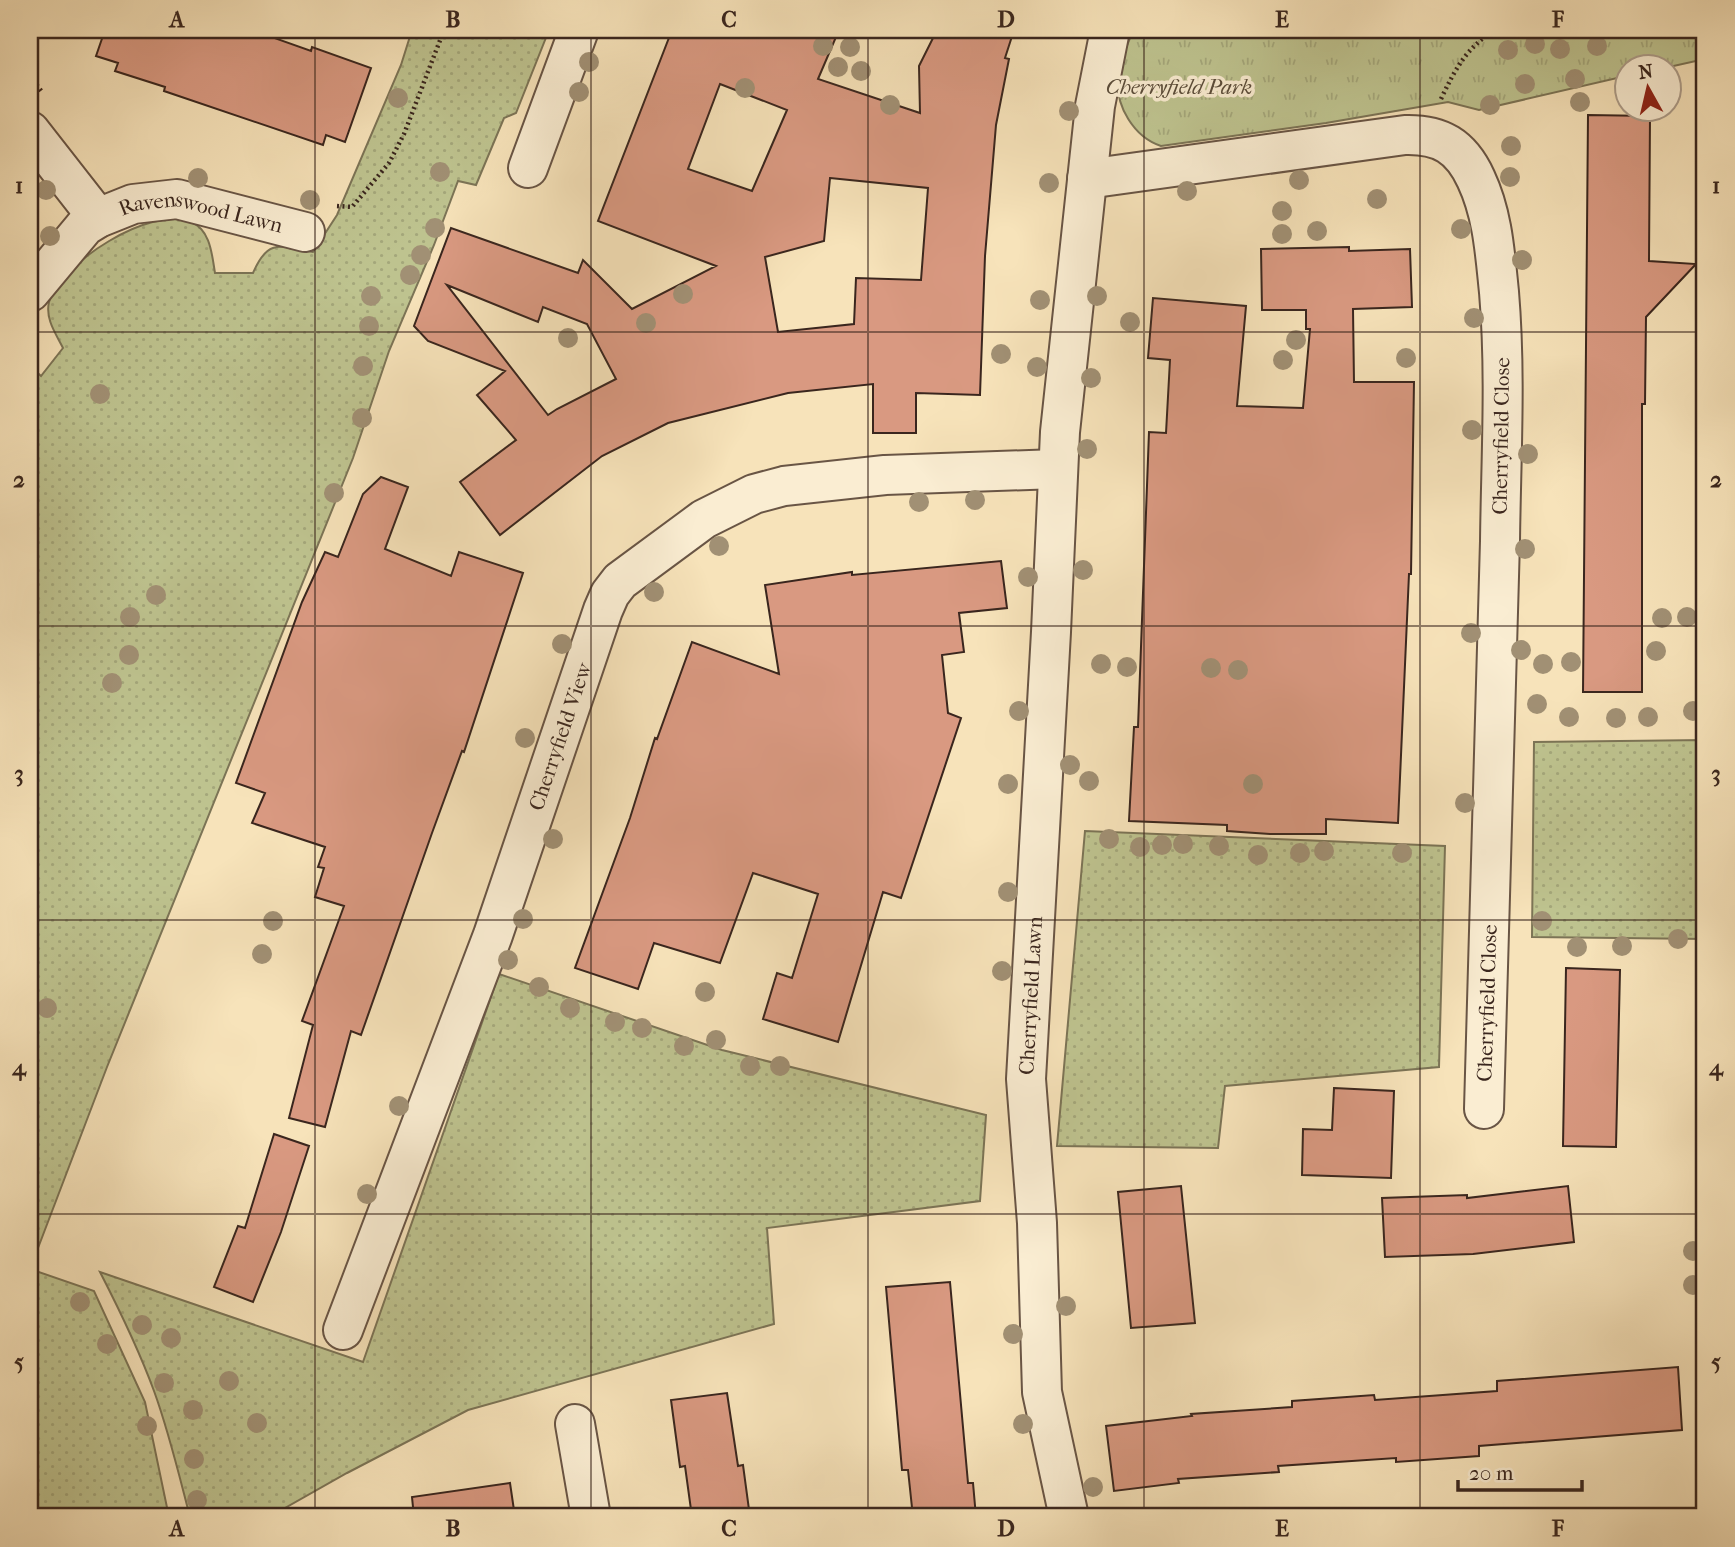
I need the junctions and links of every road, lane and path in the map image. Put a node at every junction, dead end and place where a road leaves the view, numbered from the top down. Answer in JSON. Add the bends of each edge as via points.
{"nodes":[{"id":1,"x":444,"y":30,"type":"edge"},
{"id":2,"x":579,"y":30,"type":"edge"},
{"id":3,"x":1110,"y":30,"type":"edge"},
{"id":4,"x":1495,"y":30,"type":"edge"},
{"id":5,"x":30,"y":76,"type":"edge"},
{"id":6,"x":46,"y":97,"type":"dead end"},
{"id":7,"x":30,"y":131,"type":"edge"},
{"id":8,"x":1425,"y":135,"type":"junction"},
{"id":9,"x":528,"y":168,"type":"dead end"},
{"id":10,"x":1087,"y":179,"type":"junction"},
{"id":11,"x":334,"y":205,"type":"dead end"},
{"id":12,"x":97,"y":218,"type":"junction"},
{"id":13,"x":305,"y":232,"type":"dead end"},
{"id":14,"x":30,"y":292,"type":"edge"},
{"id":15,"x":1057,"y":469,"type":"junction"},
{"id":16,"x":1484,"y":1109,"type":"dead end"},
{"id":17,"x":343,"y":1331,"type":"dead end"},
{"id":18,"x":575,"y":1424,"type":"dead end"},
{"id":19,"x":591,"y":1517,"type":"edge"},
{"id":20,"x":1069,"y":1517,"type":"edge"}],
"edges":[{"from":1,"to":11,"type":"path","via":[[389,163],[352,207]]},
{"from":2,"to":9,"type":"street"},
{"from":3,"to":10,"type":"street"},
{"from":4,"to":8,"type":"path","via":[[1470,48],[1455,67]]},
{"from":5,"to":6,"type":"path"},
{"from":7,"to":12,"type":"street","name":"Ravenswood Lawn"},
{"from":8,"to":10,"type":"street"},
{"from":8,"to":16,"type":"street","name":"Cherryfield Close","via":[[1442,140],[1466,160],[1484,198],[1495,250],[1503,345]]},
{"from":10,"to":15,"type":"street"},
{"from":12,"to":13,"type":"street","name":"Ravenswood Lawn","via":[[133,204],[177,199]]},
{"from":12,"to":14,"type":"street","name":"Ravenswood Lawn","via":[[85,226]]},
{"from":15,"to":17,"type":"street","name":"Cherryfield View","via":[[885,475],[814,481],[754,494],[704,519],[610,594],[493,935]]},
{"from":15,"to":20,"type":"street","name":"Cherryfield Lawn","via":[[1027,1079],[1042,1392]]},
{"from":18,"to":19,"type":"street"}]}
